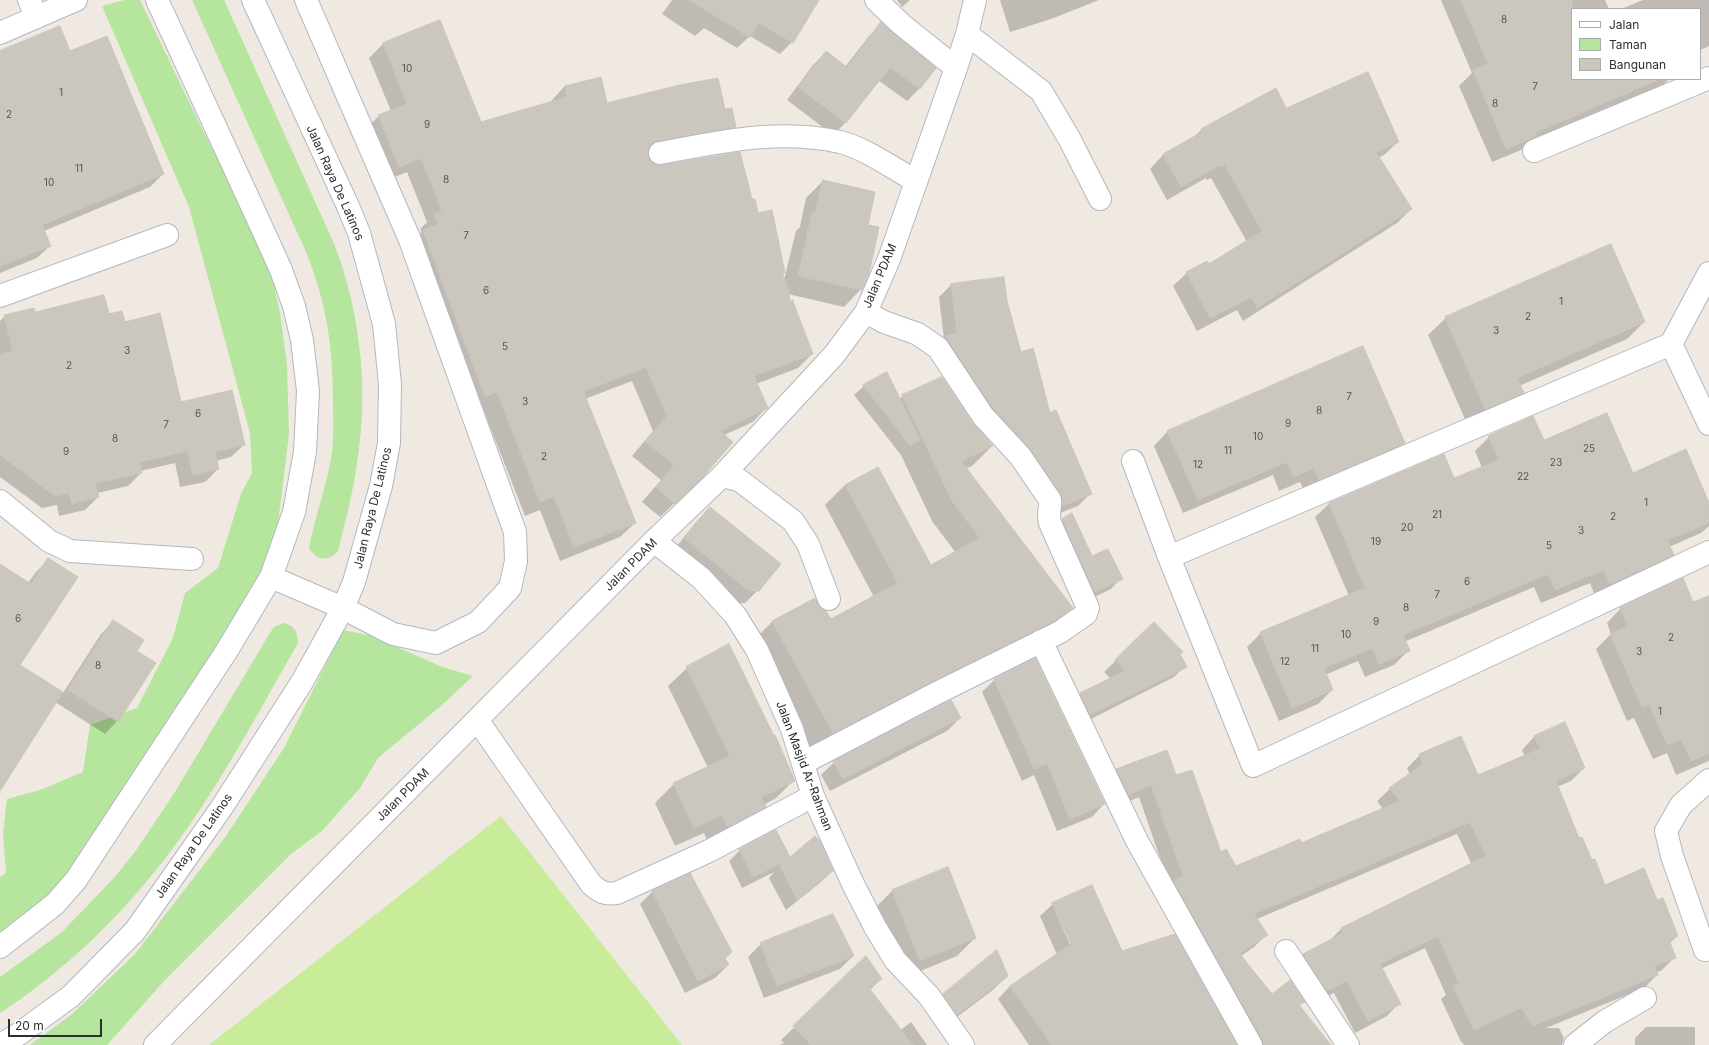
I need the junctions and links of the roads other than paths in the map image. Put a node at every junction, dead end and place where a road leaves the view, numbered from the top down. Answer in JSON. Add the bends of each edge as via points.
{"nodes":[{"id":1,"x":76,"y":0,"type":"edge"},
{"id":2,"x":157,"y":0,"type":"edge"},
{"id":3,"x":253,"y":0,"type":"edge"},
{"id":4,"x":306,"y":0,"type":"edge"},
{"id":5,"x":876,"y":0,"type":"edge"},
{"id":6,"x":975,"y":0,"type":"edge"},
{"id":7,"x":33,"y":8,"type":"edge"},
{"id":8,"x":0,"y":33,"type":"edge"},
{"id":9,"x":967,"y":34,"type":"junction"},
{"id":10,"x":956,"y":68,"type":"junction"},
{"id":11,"x":1709,"y":78,"type":"edge"},
{"id":12,"x":1534,"y":151,"type":"dead end"},
{"id":13,"x":660,"y":154,"type":"dead end"},
{"id":14,"x":916,"y":181,"type":"junction"},
{"id":15,"x":1100,"y":199,"type":"dead end"},
{"id":16,"x":167,"y":235,"type":"dead end"},
{"id":17,"x":1709,"y":274,"type":"edge"},
{"id":18,"x":0,"y":296,"type":"edge"},
{"id":19,"x":866,"y":312,"type":"junction"},
{"id":20,"x":1671,"y":344,"type":"junction"},
{"id":21,"x":1709,"y":424,"type":"edge"},
{"id":22,"x":1132,"y":461,"type":"dead end"},
{"id":23,"x":722,"y":476,"type":"junction"},
{"id":24,"x":0,"y":501,"type":"edge"},
{"id":25,"x":654,"y":541,"type":"junction"},
{"id":26,"x":1709,"y":552,"type":"edge"},
{"id":27,"x":1169,"y":557,"type":"junction"},
{"id":28,"x":192,"y":559,"type":"dead end"},
{"id":29,"x":270,"y":577,"type":"junction"},
{"id":30,"x":829,"y":599,"type":"dead end"},
{"id":31,"x":343,"y":608,"type":"junction"},
{"id":32,"x":1041,"y":641,"type":"junction"},
{"id":33,"x":478,"y":721,"type":"junction"},
{"id":34,"x":803,"y":763,"type":"junction"},
{"id":35,"x":1709,"y":780,"type":"edge"},
{"id":36,"x":814,"y":796,"type":"junction"},
{"id":37,"x":0,"y":947,"type":"edge"},
{"id":38,"x":1705,"y":950,"type":"dead end"},
{"id":39,"x":1286,"y":952,"type":"dead end"},
{"id":40,"x":1645,"y":998,"type":"dead end"},
{"id":41,"x":0,"y":1045,"type":"edge"},
{"id":42,"x":155,"y":1045,"type":"edge"},
{"id":43,"x":963,"y":1045,"type":"edge"},
{"id":44,"x":1251,"y":1045,"type":"edge"},
{"id":45,"x":1348,"y":1045,"type":"edge"},
{"id":46,"x":1575,"y":1045,"type":"edge"}],
"edges":[{"from":1,"to":7,"type":"street"},
{"from":2,"to":29,"type":"street","via":[[281,270],[294,306],[302,340],[308,391],[305,452],[294,512]]},
{"from":3,"to":31,"type":"street","name":"Jalan Raya De Latinos","via":[[359,233],[384,324],[390,384],[389,442],[370,530]]},
{"from":4,"to":31,"type":"street","via":[[410,240],[515,532],[516,561],[510,588],[478,622],[436,643],[393,634]]},
{"from":5,"to":10,"type":"street","via":[[901,24]]},
{"from":6,"to":9,"type":"street","name":"Jalan PDAM"},
{"from":7,"to":8,"type":"street"},
{"from":9,"to":10,"type":"street","name":"Jalan PDAM"},
{"from":9,"to":15,"type":"street","via":[[1041,92],[1069,138]]},
{"from":10,"to":14,"type":"street","name":"Jalan PDAM"},
{"from":11,"to":12,"type":"street"},
{"from":13,"to":14,"type":"street","via":[[761,136],[803,136],[841,142],[864,151]]},
{"from":14,"to":19,"type":"street","name":"Jalan PDAM","via":[[889,259]]},
{"from":16,"to":18,"type":"street"},
{"from":17,"to":20,"type":"street"},
{"from":19,"to":23,"type":"street","name":"Jalan PDAM","via":[[834,355]]},
{"from":19,"to":32,"type":"street","via":[[884,322],[918,334],[938,348],[983,416],[1020,456],[1050,500],[1050,523],[1088,608],[1082,617]]},
{"from":20,"to":21,"type":"street"},
{"from":20,"to":27,"type":"street"},
{"from":22,"to":27,"type":"street"},
{"from":23,"to":25,"type":"street","name":"Jalan PDAM"},
{"from":23,"to":30,"type":"street","via":[[739,480],[793,521],[808,544]]},
{"from":24,"to":28,"type":"street","via":[[49,541],[70,551]]},
{"from":25,"to":33,"type":"street","name":"Jalan PDAM"},
{"from":25,"to":34,"type":"street","name":"Jalan Masjid Ar-Rahman","via":[[701,578],[735,615],[757,650],[792,728]]},
{"from":26,"to":27,"type":"street","via":[[1253,766]]},
{"from":29,"to":31,"type":"street"},
{"from":29,"to":37,"type":"street","via":[[226,652],[76,880],[55,904]]},
{"from":31,"to":41,"type":"street","name":"Jalan Raya De Latinos","via":[[302,682],[222,807],[135,931],[71,996]]},
{"from":32,"to":34,"type":"street"},
{"from":32,"to":44,"type":"street","via":[[1137,841]]},
{"from":33,"to":36,"type":"street","via":[[592,884],[600,892],[608,894],[617,893],[709,851]]},
{"from":33,"to":42,"type":"street","name":"Jalan PDAM"},
{"from":34,"to":36,"type":"street","name":"Jalan Masjid Ar-Rahman"},
{"from":35,"to":38,"type":"street","via":[[1681,805],[1666,831],[1672,856]]},
{"from":36,"to":43,"type":"street","name":"Jalan Masjid Ar-Rahman","via":[[875,927],[895,960],[930,996]]},
{"from":39,"to":45,"type":"street"},
{"from":40,"to":46,"type":"street","via":[[1604,1022]]}]}
